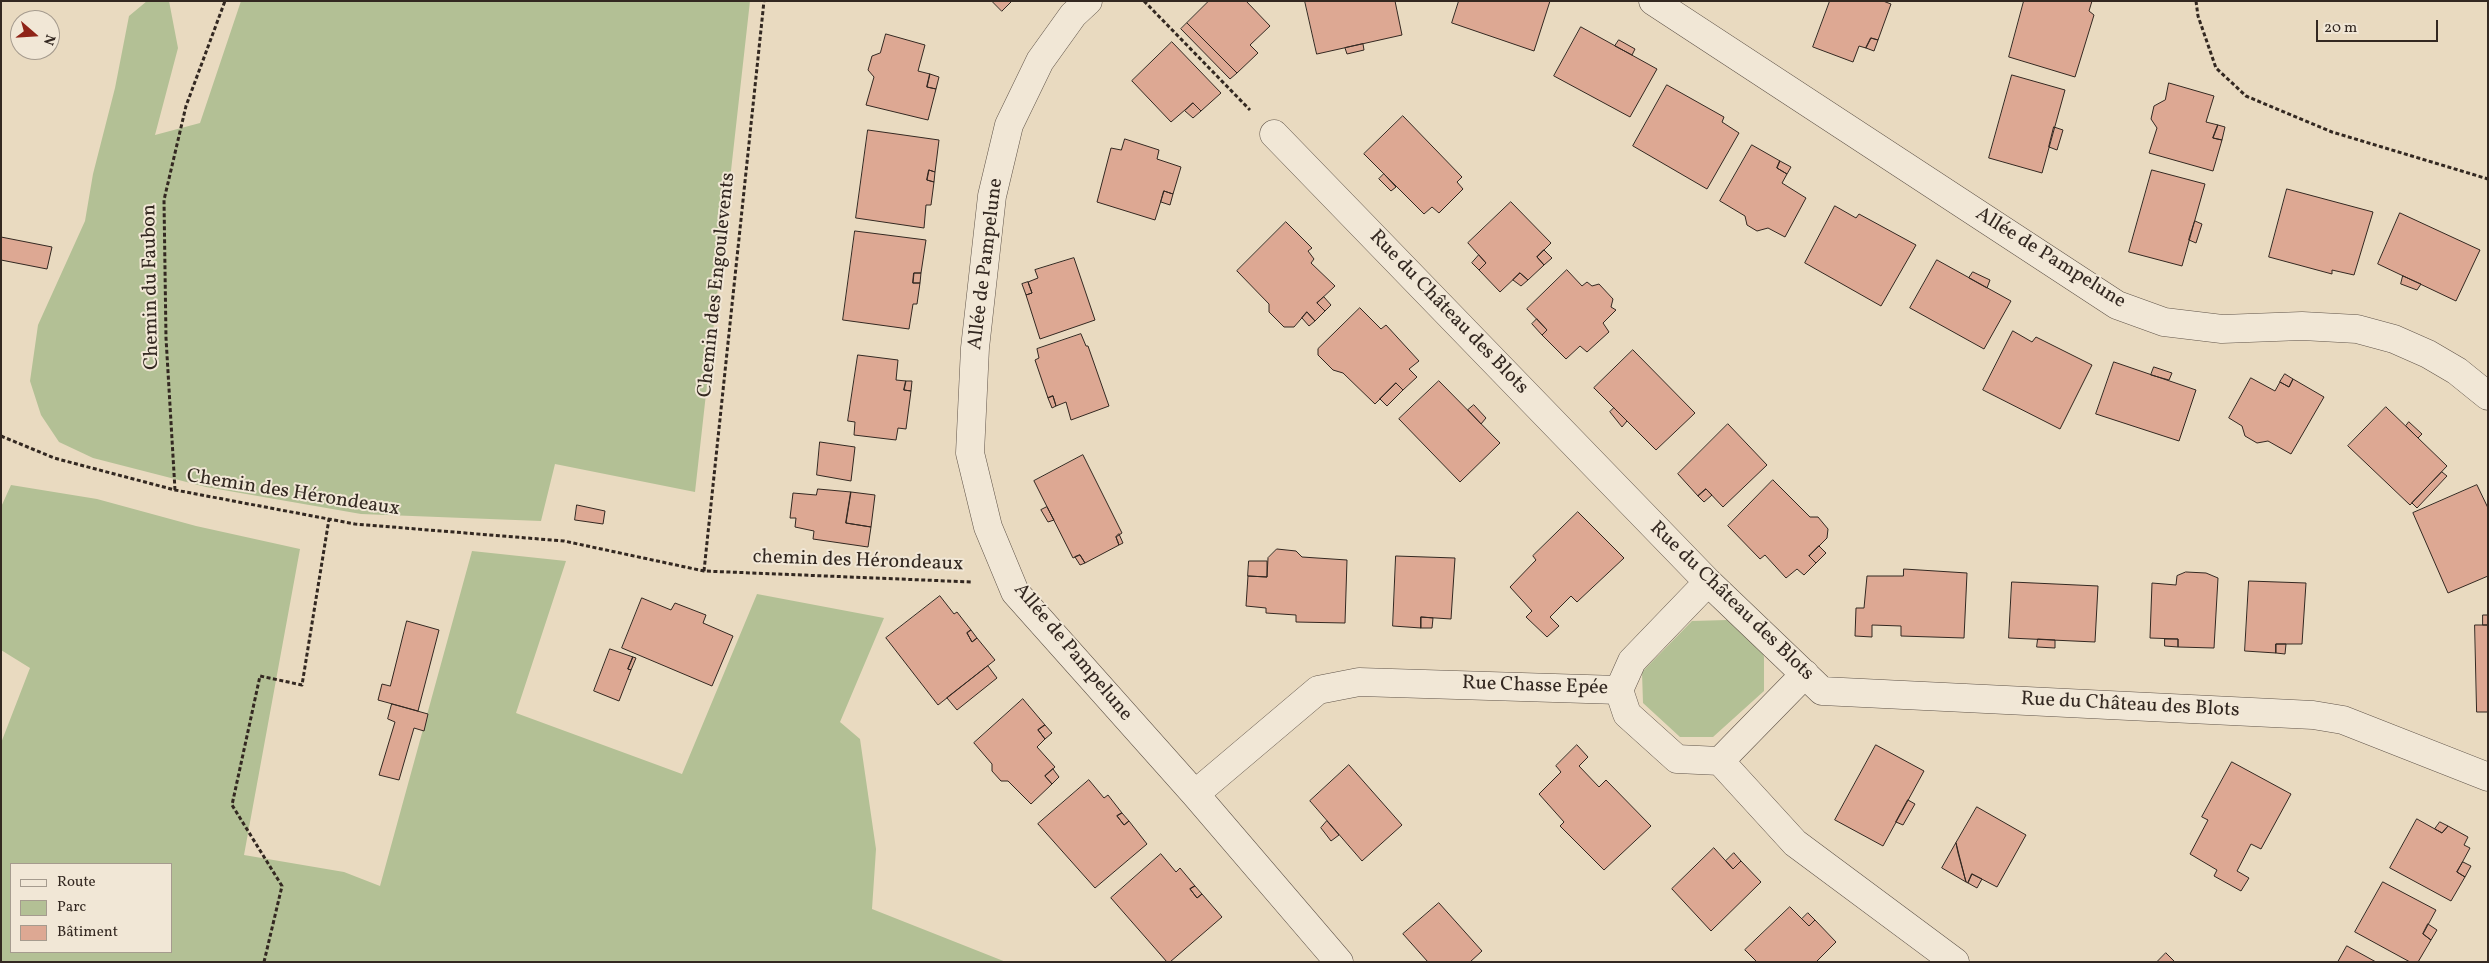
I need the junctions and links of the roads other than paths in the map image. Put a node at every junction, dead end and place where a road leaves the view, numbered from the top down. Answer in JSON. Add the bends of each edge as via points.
{"nodes":[{"id":1,"x":1088,"y":1,"type":"edge"},
{"id":2,"x":1653,"y":1,"type":"edge"},
{"id":3,"x":1274,"y":134,"type":"road end"},
{"id":4,"x":2488,"y":396,"type":"edge"},
{"id":5,"x":1708,"y":582,"type":"junction"},
{"id":6,"x":1805,"y":674,"type":"junction"},
{"id":7,"x":1619,"y":690,"type":"junction"},
{"id":8,"x":1720,"y":761,"type":"junction"},
{"id":9,"x":2488,"y":778,"type":"edge"},
{"id":10,"x":1195,"y":794,"type":"junction"},
{"id":11,"x":1338,"y":962,"type":"edge"},
{"id":12,"x":1955,"y":962,"type":"edge"}],
"edges":[{"from":1,"to":10,"type":"street","name":"Allée de Pampelune","via":[[1040,61],[1009,126],[992,196],[976,348],[970,453],[988,527],[1015,592]]},
{"from":2,"to":4,"type":"street","name":"Allée de Pampelune","via":[[2117,306],[2164,322],[2222,329],[2302,326],[2357,329],[2394,339],[2428,354],[2457,371]]},
{"from":3,"to":5,"type":"street","name":"Rue du Château des Blots"},
{"from":5,"to":6,"type":"street","name":"Rue du Château des Blots"},
{"from":5,"to":7,"type":"street","via":[[1632,661]]},
{"from":6,"to":8,"type":"street"},
{"from":6,"to":9,"type":"street","name":"Rue du Château des Blots","via":[[1822,691],[2313,715],[2343,720]]},
{"from":7,"to":8,"type":"street","name":"Rue Chasse Epée","via":[[1627,714],[1677,758]]},
{"from":7,"to":10,"type":"street","name":"Rue Chasse Epée","via":[[1359,682],[1318,690]]},
{"from":8,"to":12,"type":"street","via":[[1795,843]]},
{"from":10,"to":11,"type":"street","name":"Allée de Pampelune"}]}
